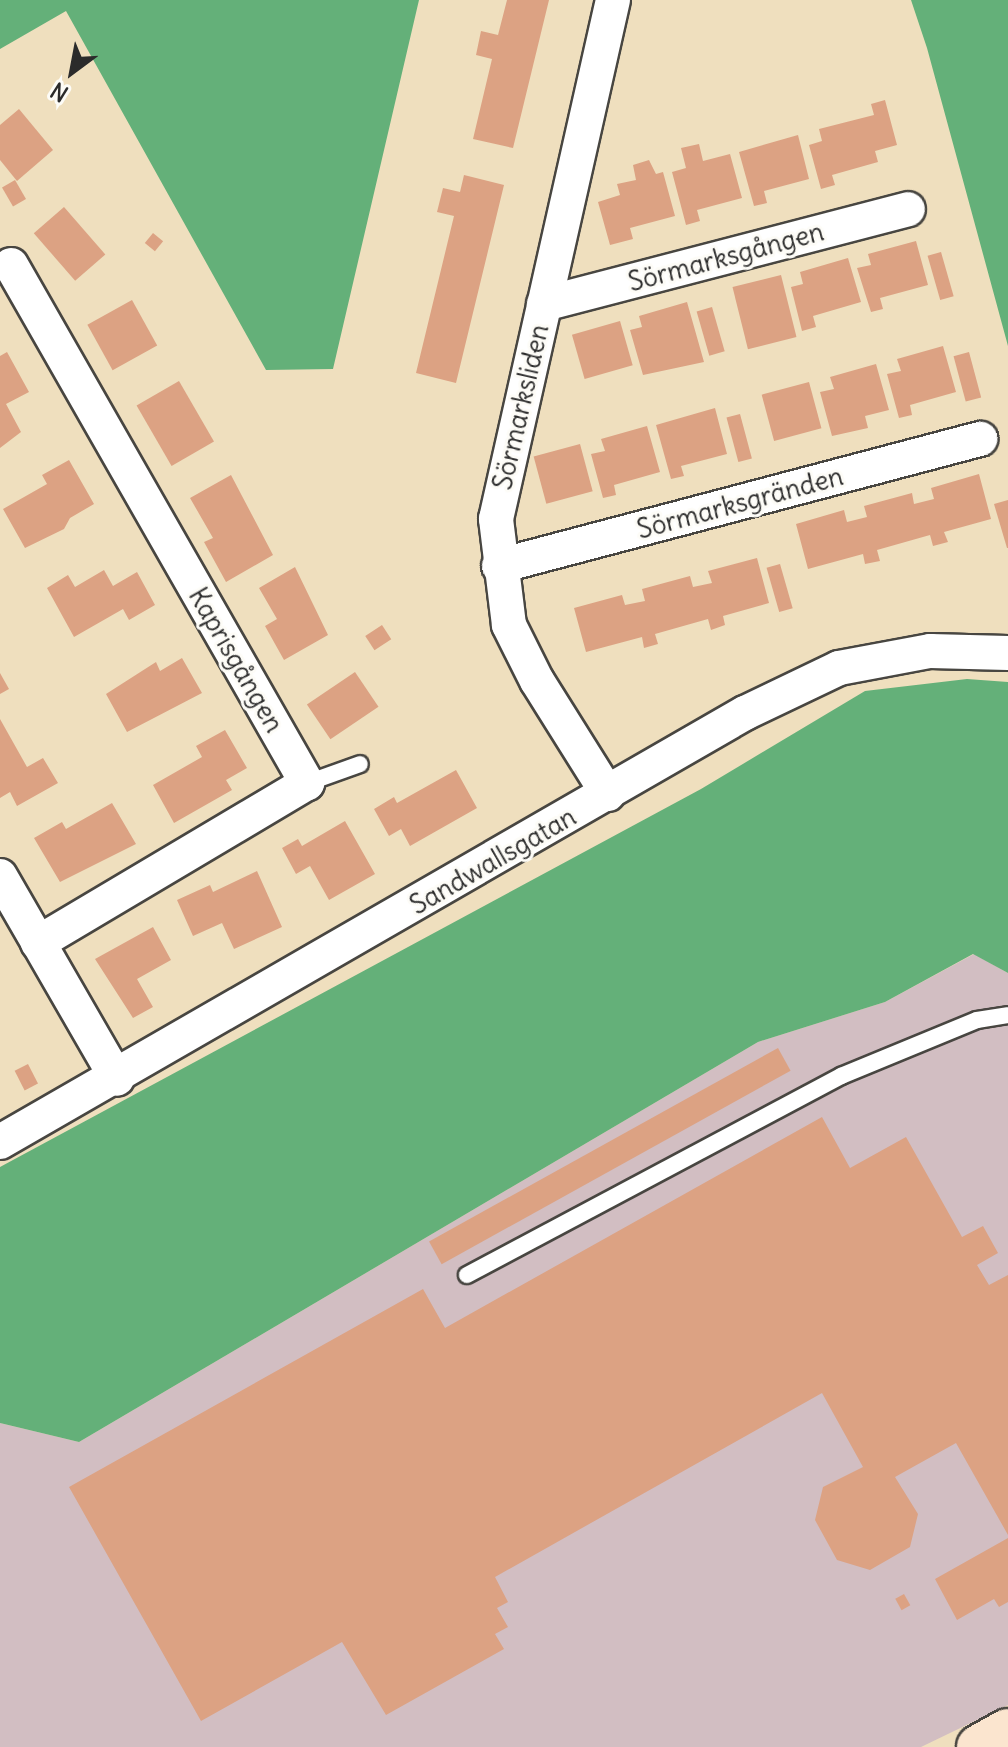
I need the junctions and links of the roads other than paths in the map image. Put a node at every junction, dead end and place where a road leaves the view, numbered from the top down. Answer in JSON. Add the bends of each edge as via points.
{"nodes":[{"id":1,"x":613,"y":0,"type":"edge"},
{"id":2,"x":908,"y":209,"type":"dead end"},
{"id":3,"x":11,"y":265,"type":"dead end"},
{"id":4,"x":544,"y":304,"type":"junction"},
{"id":5,"x":981,"y":439,"type":"dead end"},
{"id":6,"x":499,"y":566,"type":"junction"},
{"id":7,"x":1008,"y":653,"type":"edge"},
{"id":8,"x":360,"y":764,"type":"dead end"},
{"id":9,"x":307,"y":783,"type":"junction"},
{"id":10,"x":608,"y":794,"type":"junction"},
{"id":11,"x":0,"y":876,"type":"edge"},
{"id":12,"x":38,"y":943,"type":"junction"},
{"id":13,"x":1008,"y":1015,"type":"edge"},
{"id":14,"x":117,"y":1079,"type":"junction"},
{"id":15,"x":0,"y":1142,"type":"edge"},
{"id":16,"x":467,"y":1275,"type":"dead end"},
{"id":17,"x":1008,"y":1731,"type":"edge"},
{"id":18,"x":979,"y":1747,"type":"edge"}],
"edges":[{"from":1,"to":4,"type":"street","name":"Sörmarksliden"},
{"from":2,"to":4,"type":"street","name":"Sörmarksgången"},
{"from":3,"to":9,"type":"street","name":"Kaprisgången"},
{"from":4,"to":6,"type":"street","name":"Sörmarksliden","via":[[496,519]]},
{"from":5,"to":6,"type":"street","name":"Sörmarksgränden"},
{"from":6,"to":10,"type":"street","name":"Sörmarksliden","via":[[509,625],[537,681]]},
{"from":7,"to":10,"type":"street","name":"Sandwallsgatan","via":[[930,651],[839,668],[745,713]]},
{"from":8,"to":9,"type":"lane"},
{"from":9,"to":12,"type":"street"},
{"from":10,"to":14,"type":"street","name":"Sandwallsgatan"},
{"from":11,"to":12,"type":"street"},
{"from":12,"to":14,"type":"street"},
{"from":13,"to":16,"type":"lane","via":[[977,1020],[841,1076]]},
{"from":14,"to":15,"type":"street","name":"Sandwallsgatan"},
{"from":17,"to":18,"type":"street"}]}
